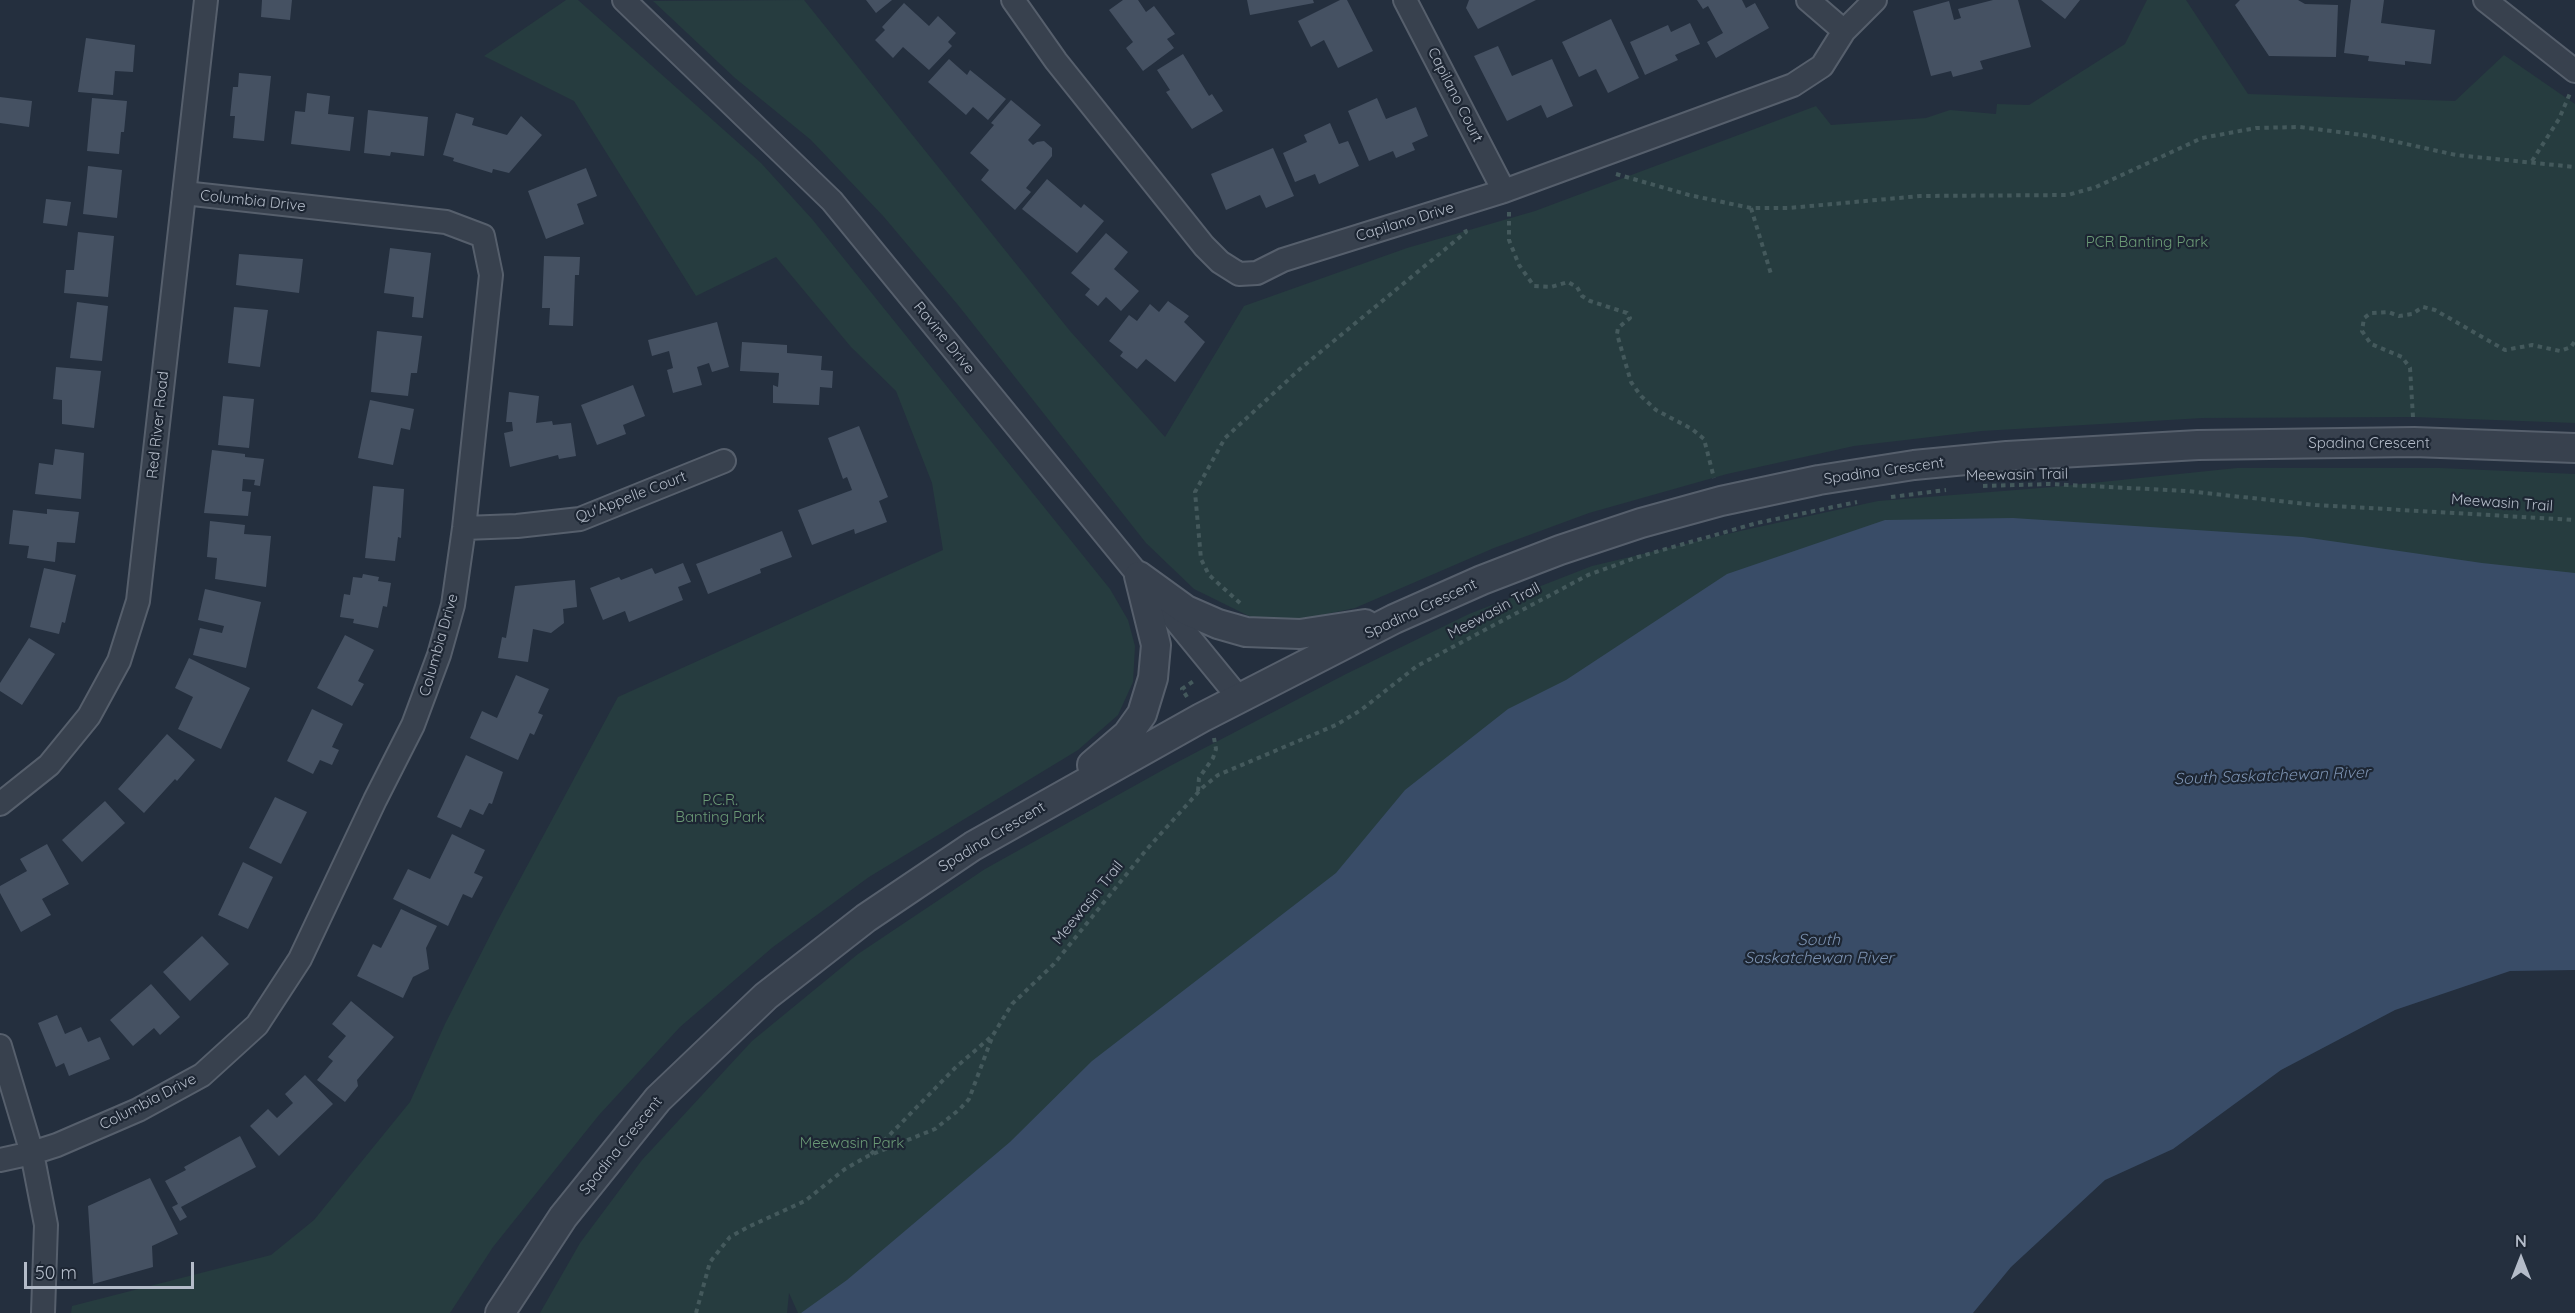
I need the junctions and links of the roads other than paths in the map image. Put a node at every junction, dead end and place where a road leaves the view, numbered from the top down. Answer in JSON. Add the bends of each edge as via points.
{"nodes":[{"id":1,"x":206,"y":0,"type":"edge"},
{"id":2,"x":624,"y":0,"type":"edge"},
{"id":3,"x":1013,"y":0,"type":"edge"},
{"id":4,"x":1405,"y":0,"type":"edge"},
{"id":5,"x":1808,"y":0,"type":"edge"},
{"id":6,"x":1875,"y":0,"type":"edge"},
{"id":7,"x":2485,"y":0,"type":"edge"},
{"id":8,"x":1844,"y":31,"type":"junction"},
{"id":9,"x":2575,"y":70,"type":"edge"},
{"id":10,"x":1504,"y":191,"type":"junction"},
{"id":11,"x":184,"y":193,"type":"junction"},
{"id":12,"x":2575,"y":448,"type":"edge"},
{"id":13,"x":724,"y":461,"type":"dead end"},
{"id":14,"x":464,"y":528,"type":"junction"},
{"id":15,"x":1139,"y":576,"type":"junction"},
{"id":16,"x":1394,"y":619,"type":"junction"},
{"id":17,"x":1239,"y":698,"type":"junction"},
{"id":18,"x":1052,"y":801,"type":"junction"},
{"id":19,"x":0,"y":804,"type":"edge"},
{"id":20,"x":0,"y":1046,"type":"edge"},
{"id":21,"x":32,"y":1153,"type":"junction"},
{"id":22,"x":0,"y":1160,"type":"edge"},
{"id":23,"x":42,"y":1313,"type":"edge"},
{"id":24,"x":500,"y":1313,"type":"edge"}],
"edges":[{"from":1,"to":11,"type":"street","name":"Red River Road"},
{"from":2,"to":15,"type":"street","name":"Ravine Drive","via":[[832,201]]},
{"from":3,"to":10,"type":"street","name":"Capilano Drive","via":[[1056,61],[1204,246],[1239,274],[1257,273],[1283,260]]},
{"from":4,"to":10,"type":"street","name":"Capilano Court"},
{"from":5,"to":8,"type":"street"},
{"from":6,"to":8,"type":"street","name":"Capilano Drive"},
{"from":7,"to":9,"type":"street"},
{"from":8,"to":10,"type":"street","name":"Capilano Drive","via":[[1822,66],[1793,85]]},
{"from":11,"to":14,"type":"street","name":"Columbia Drive","via":[[446,222],[483,236],[491,275]]},
{"from":11,"to":19,"type":"street","name":"Red River Road","via":[[138,601],[119,662],[89,716],[49,765]]},
{"from":12,"to":16,"type":"street","name":"Spadina Crescent","via":[[2414,442],[2198,445],[1914,465],[1819,480],[1641,523],[1482,580]]},
{"from":13,"to":14,"type":"street","name":"Qu'Appelle Court","via":[[580,519]]},
{"from":14,"to":21,"type":"street","name":"Columbia Drive","via":[[453,605],[413,725],[300,959],[257,1026],[202,1075],[138,1110]]},
{"from":15,"to":16,"type":"street","via":[[1186,610],[1246,632],[1318,632]]},
{"from":15,"to":17,"type":"street","name":"Ravine Drive"},
{"from":15,"to":18,"type":"street","via":[[1156,645],[1156,663],[1142,714],[1128,735]]},
{"from":16,"to":17,"type":"street","name":"Spadina Crescent"},
{"from":17,"to":18,"type":"street","name":"Spadina Crescent"},
{"from":18,"to":24,"type":"street","name":"Spadina Crescent","via":[[973,846],[866,918],[766,996],[658,1099],[563,1217]]},
{"from":20,"to":21,"type":"street"},
{"from":21,"to":22,"type":"street","name":"Columbia Drive"},
{"from":21,"to":23,"type":"street","via":[[45,1225]]}]}
